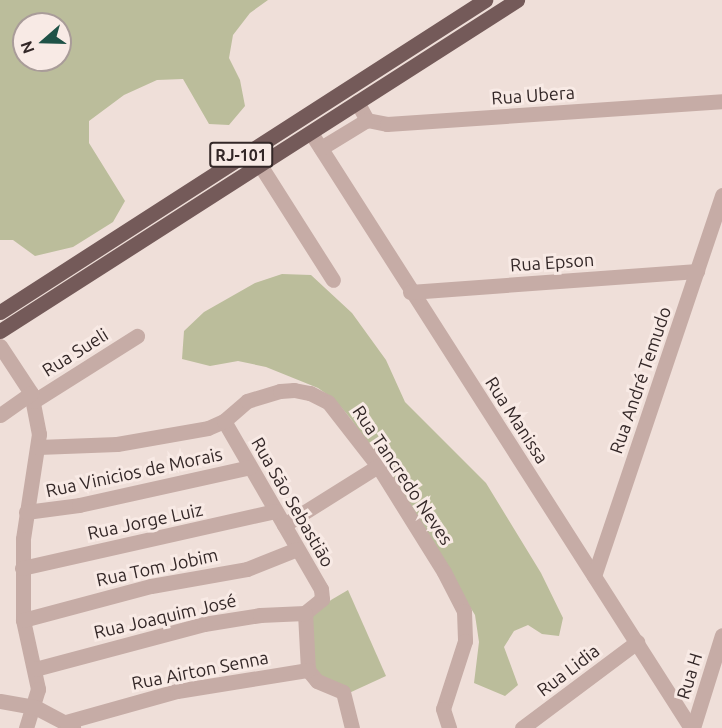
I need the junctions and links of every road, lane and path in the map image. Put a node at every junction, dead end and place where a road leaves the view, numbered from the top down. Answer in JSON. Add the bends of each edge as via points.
{"nodes":[{"id":1,"x":485,"y":0,"type":"edge"},
{"id":2,"x":517,"y":0,"type":"edge"},
{"id":3,"x":722,"y":101,"type":"edge"},
{"id":4,"x":357,"y":102,"type":"junction"},
{"id":5,"x":367,"y":120,"type":"junction"},
{"id":6,"x":311,"y":133,"type":"junction"},
{"id":7,"x":321,"y":148,"type":"junction"},
{"id":8,"x":260,"y":165,"type":"junction"},
{"id":9,"x":722,"y":195,"type":"edge"},
{"id":10,"x":697,"y":271,"type":"junction"},
{"id":11,"x":333,"y":280,"type":"dead end"},
{"id":12,"x":410,"y":292,"type":"junction"},
{"id":13,"x":0,"y":312,"type":"edge"},
{"id":14,"x":0,"y":331,"type":"edge"},
{"id":15,"x":138,"y":336,"type":"dead end"},
{"id":16,"x":0,"y":346,"type":"edge"},
{"id":17,"x":33,"y":397,"type":"junction"},
{"id":18,"x":0,"y":415,"type":"edge"},
{"id":19,"x":224,"y":421,"type":"junction"},
{"id":20,"x":38,"y":447,"type":"junction"},
{"id":21,"x":378,"y":466,"type":"junction"},
{"id":22,"x":250,"y":467,"type":"junction"},
{"id":23,"x":275,"y":511,"type":"junction"},
{"id":24,"x":26,"y":512,"type":"junction"},
{"id":25,"x":284,"y":525,"type":"junction"},
{"id":26,"x":297,"y":549,"type":"junction"},
{"id":27,"x":22,"y":568,"type":"junction"},
{"id":28,"x":594,"y":576,"type":"junction"},
{"id":29,"x":305,"y":613,"type":"junction"},
{"id":30,"x":23,"y":620,"type":"junction"},
{"id":31,"x":722,"y":635,"type":"edge"},
{"id":32,"x":637,"y":642,"type":"junction"},
{"id":33,"x":35,"y":669,"type":"junction"},
{"id":34,"x":308,"y":670,"type":"junction"},
{"id":35,"x":0,"y":701,"type":"edge"},
{"id":36,"x":35,"y":707,"type":"junction"},
{"id":37,"x":70,"y":725,"type":"edge"},
{"id":38,"x":26,"y":728,"type":"edge"},
{"id":39,"x":352,"y":728,"type":"edge"},
{"id":40,"x":448,"y":728,"type":"edge"},
{"id":41,"x":522,"y":728,"type":"edge"},
{"id":42,"x":692,"y":728,"type":"edge"}],
"edges":[{"from":1,"to":13,"type":"main road","number":"RJ-101"},
{"from":2,"to":4,"type":"main road","number":"RJ-101"},
{"from":3,"to":5,"type":"street","name":"Rua Ubera","via":[[387,124]]},
{"from":4,"to":5,"type":"street"},
{"from":4,"to":6,"type":"main road","number":"RJ-101"},
{"from":5,"to":7,"type":"street"},
{"from":6,"to":7,"type":"street","name":"Rua Manissa"},
{"from":6,"to":8,"type":"main road","number":"RJ-101"},
{"from":7,"to":12,"type":"street","name":"Rua Manissa"},
{"from":8,"to":11,"type":"street"},
{"from":8,"to":14,"type":"main road","number":"RJ-101"},
{"from":9,"to":10,"type":"street","name":"Rua André Temudo"},
{"from":10,"to":12,"type":"street","name":"Rua Epson"},
{"from":10,"to":28,"type":"street","name":"Rua André Temudo"},
{"from":12,"to":28,"type":"street","name":"Rua Manissa"},
{"from":15,"to":17,"type":"street","name":"Rua Sueli"},
{"from":16,"to":17,"type":"street"},
{"from":17,"to":18,"type":"street","name":"Rua Sueli"},
{"from":17,"to":20,"type":"street"},
{"from":19,"to":20,"type":"street","name":"Rua Tancredo Neves","via":[[208,428],[117,444]]},
{"from":19,"to":21,"type":"street","name":"Rua Tancredo Neves","via":[[236,408],[258,396],[294,390],[310,393],[338,412]]},
{"from":19,"to":22,"type":"street","name":"Rua Sāo Sebastiāo"},
{"from":20,"to":24,"type":"street"},
{"from":21,"to":25,"type":"street"},
{"from":21,"to":40,"type":"street","name":"Rua Tancredo Neves","via":[[459,599],[466,622],[461,654],[444,701]]},
{"from":22,"to":23,"type":"street","name":"Rua Sāo Sebastiāo"},
{"from":22,"to":24,"type":"street","name":"Rua Vinicios de Morais","via":[[79,505]]},
{"from":23,"to":25,"type":"street","name":"Rua Sāo Sebastiāo"},
{"from":23,"to":27,"type":"street","name":"Rua Jorge Luiz"},
{"from":24,"to":27,"type":"street"},
{"from":25,"to":26,"type":"street","name":"Rua Sāo Sebastiāo"},
{"from":26,"to":29,"type":"street","name":"Rua Sāo Sebastiāo","via":[[323,595]]},
{"from":26,"to":30,"type":"street","name":"Rua Tom Jobim","via":[[247,569],[103,597]]},
{"from":27,"to":30,"type":"street"},
{"from":28,"to":32,"type":"street","name":"Rua Manissa"},
{"from":29,"to":33,"type":"street","name":"Rua Joaquim José","via":[[204,624]]},
{"from":29,"to":34,"type":"street"},
{"from":30,"to":33,"type":"street"},
{"from":31,"to":42,"type":"street","name":"Rua H"},
{"from":32,"to":41,"type":"street","name":"Rua Lidia"},
{"from":32,"to":42,"type":"street","name":"Rua Manissa"},
{"from":33,"to":36,"type":"street"},
{"from":34,"to":37,"type":"street","name":"Rua Airton Senna","via":[[177,691]]},
{"from":34,"to":39,"type":"street","via":[[317,681],[336,688],[346,697]]},
{"from":35,"to":36,"type":"street"},
{"from":36,"to":37,"type":"street"},
{"from":36,"to":38,"type":"street"}]}
